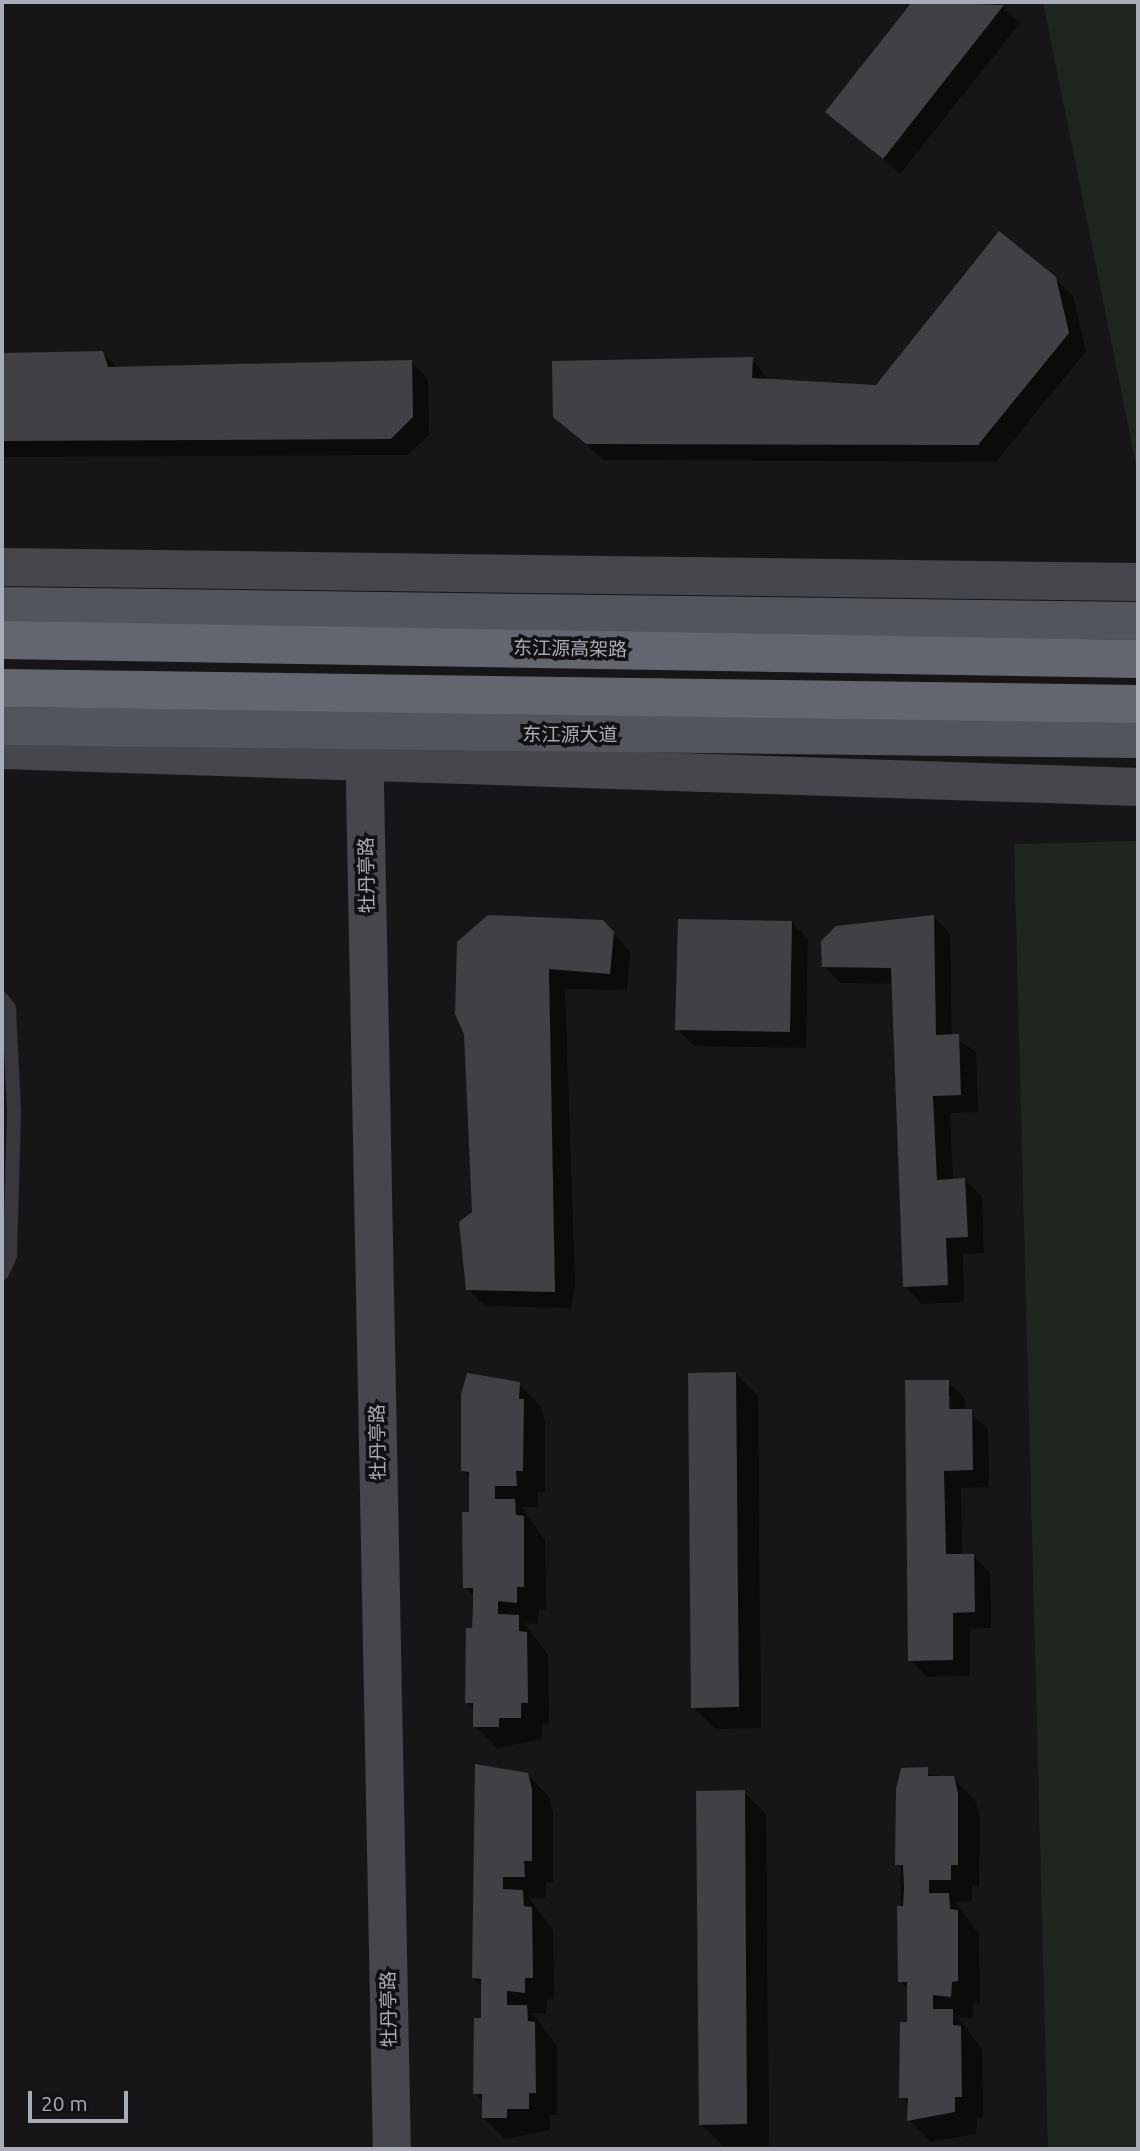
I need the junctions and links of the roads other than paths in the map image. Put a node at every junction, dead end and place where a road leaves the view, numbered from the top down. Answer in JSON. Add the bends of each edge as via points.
{"nodes":[{"id":1,"x":2,"y":567,"type":"edge"},
{"id":2,"x":1138,"y":582,"type":"edge"},
{"id":3,"x":2,"y":606,"type":"edge"},
{"id":4,"x":1138,"y":621,"type":"edge"},
{"id":5,"x":2,"y":640,"type":"edge"},
{"id":6,"x":1138,"y":659,"type":"edge"},
{"id":7,"x":2,"y":688,"type":"edge"},
{"id":8,"x":1138,"y":704,"type":"edge"},
{"id":9,"x":2,"y":726,"type":"edge"},
{"id":10,"x":1138,"y":739,"type":"edge"},
{"id":11,"x":364,"y":749,"type":"junction"},
{"id":12,"x":2,"y":750,"type":"edge"},
{"id":13,"x":1138,"y":787,"type":"edge"},
{"id":14,"x":2,"y":999,"type":"edge"},
{"id":15,"x":8,"y":1112,"type":"edge"},
{"id":16,"x":2,"y":1273,"type":"edge"},
{"id":17,"x":392,"y":2149,"type":"edge"}],
"edges":[{"from":1,"to":2,"type":"street"},
{"from":3,"to":4,"type":"main road"},
{"from":5,"to":6,"type":"highway","name":"东江源高架路"},
{"from":7,"to":8,"type":"highway"},
{"from":9,"to":11,"type":"main road","name":"东江源大道"},
{"from":10,"to":11,"type":"main road","name":"东江源大道"},
{"from":11,"to":12,"type":"street"},
{"from":11,"to":13,"type":"street"},
{"from":11,"to":17,"type":"street","name":"牡丹亭路"},
{"from":14,"to":15,"type":"lane","via":[[9,1008]]},
{"from":15,"to":16,"type":"lane","via":[[10,1256]]}]}
